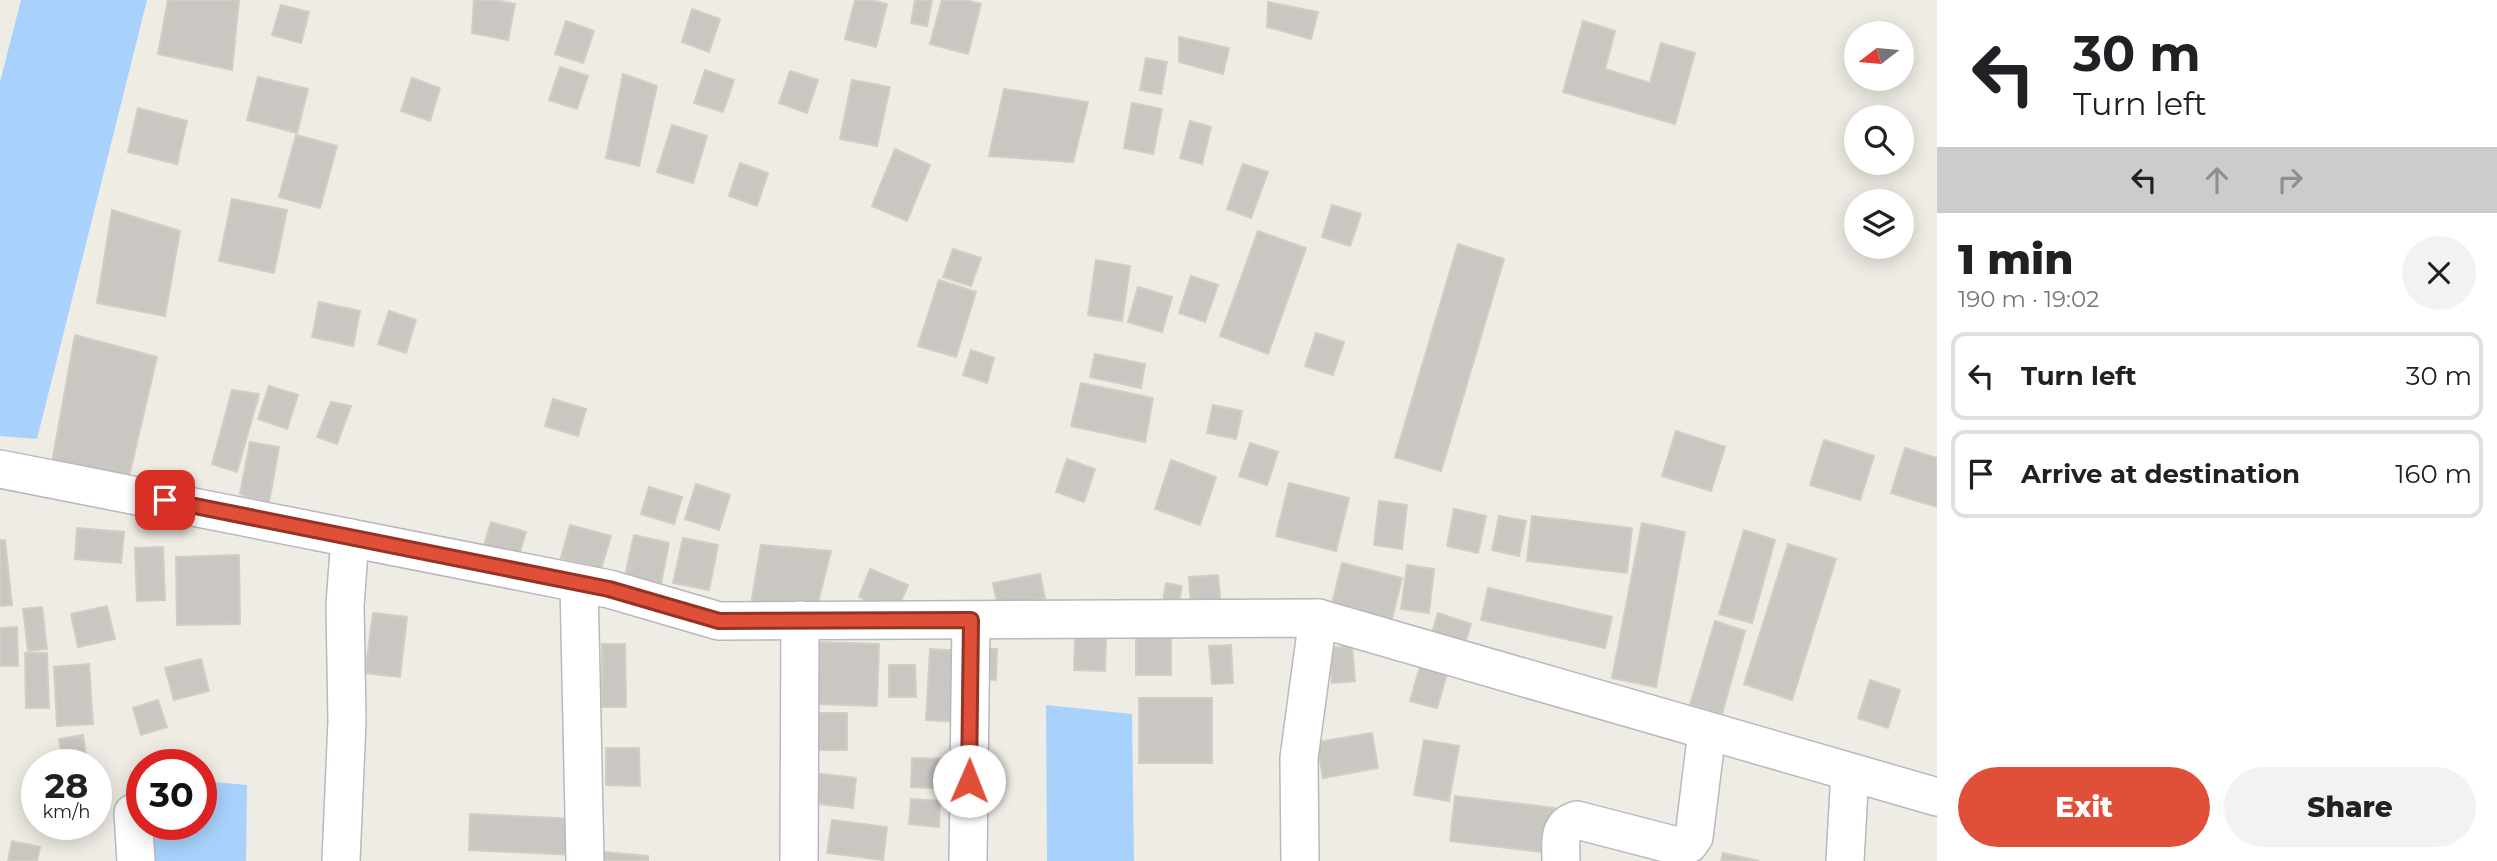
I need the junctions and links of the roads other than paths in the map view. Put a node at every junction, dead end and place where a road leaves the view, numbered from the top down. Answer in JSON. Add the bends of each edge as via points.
{"nodes":[{"id":1,"x":0,"y":469,"type":"edge"},
{"id":2,"x":350,"y":538,"type":"junction"},
{"id":3,"x":579,"y":584,"type":"junction"},
{"id":4,"x":1318,"y":618,"type":"junction"},
{"id":5,"x":800,"y":620,"type":"junction"},
{"id":6,"x":971,"y":620,"type":"junction"},
{"id":7,"x":1707,"y":731,"type":"junction"},
{"id":8,"x":1850,"y":772,"type":"junction"},
{"id":9,"x":1937,"y":797,"type":"edge"},
{"id":10,"x":135,"y":840,"type":"edge"},
{"id":11,"x":136,"y":861,"type":"edge"},
{"id":12,"x":341,"y":861,"type":"edge"},
{"id":13,"x":585,"y":861,"type":"edge"},
{"id":14,"x":799,"y":861,"type":"edge"},
{"id":15,"x":968,"y":861,"type":"edge"},
{"id":16,"x":1300,"y":861,"type":"edge"},
{"id":17,"x":1561,"y":861,"type":"edge"},
{"id":18,"x":1845,"y":861,"type":"edge"}],
"edges":[{"from":1,"to":2,"type":"street"},
{"from":2,"to":3,"type":"street"},
{"from":2,"to":12,"type":"street"},
{"from":3,"to":5,"type":"street","via":[[719,621]]},
{"from":3,"to":13,"type":"street"},
{"from":4,"to":6,"type":"street"},
{"from":4,"to":7,"type":"street"},
{"from":4,"to":16,"type":"street","via":[[1299,758]]},
{"from":5,"to":6,"type":"street"},
{"from":5,"to":14,"type":"street"},
{"from":6,"to":15,"type":"street"},
{"from":7,"to":8,"type":"street"},
{"from":7,"to":17,"type":"street","via":[[1694,837],[1689,845],[1681,847],[1577,820],[1561,830]]},
{"from":8,"to":9,"type":"street"},
{"from":8,"to":18,"type":"street"},
{"from":10,"to":11,"type":"street"}]}
